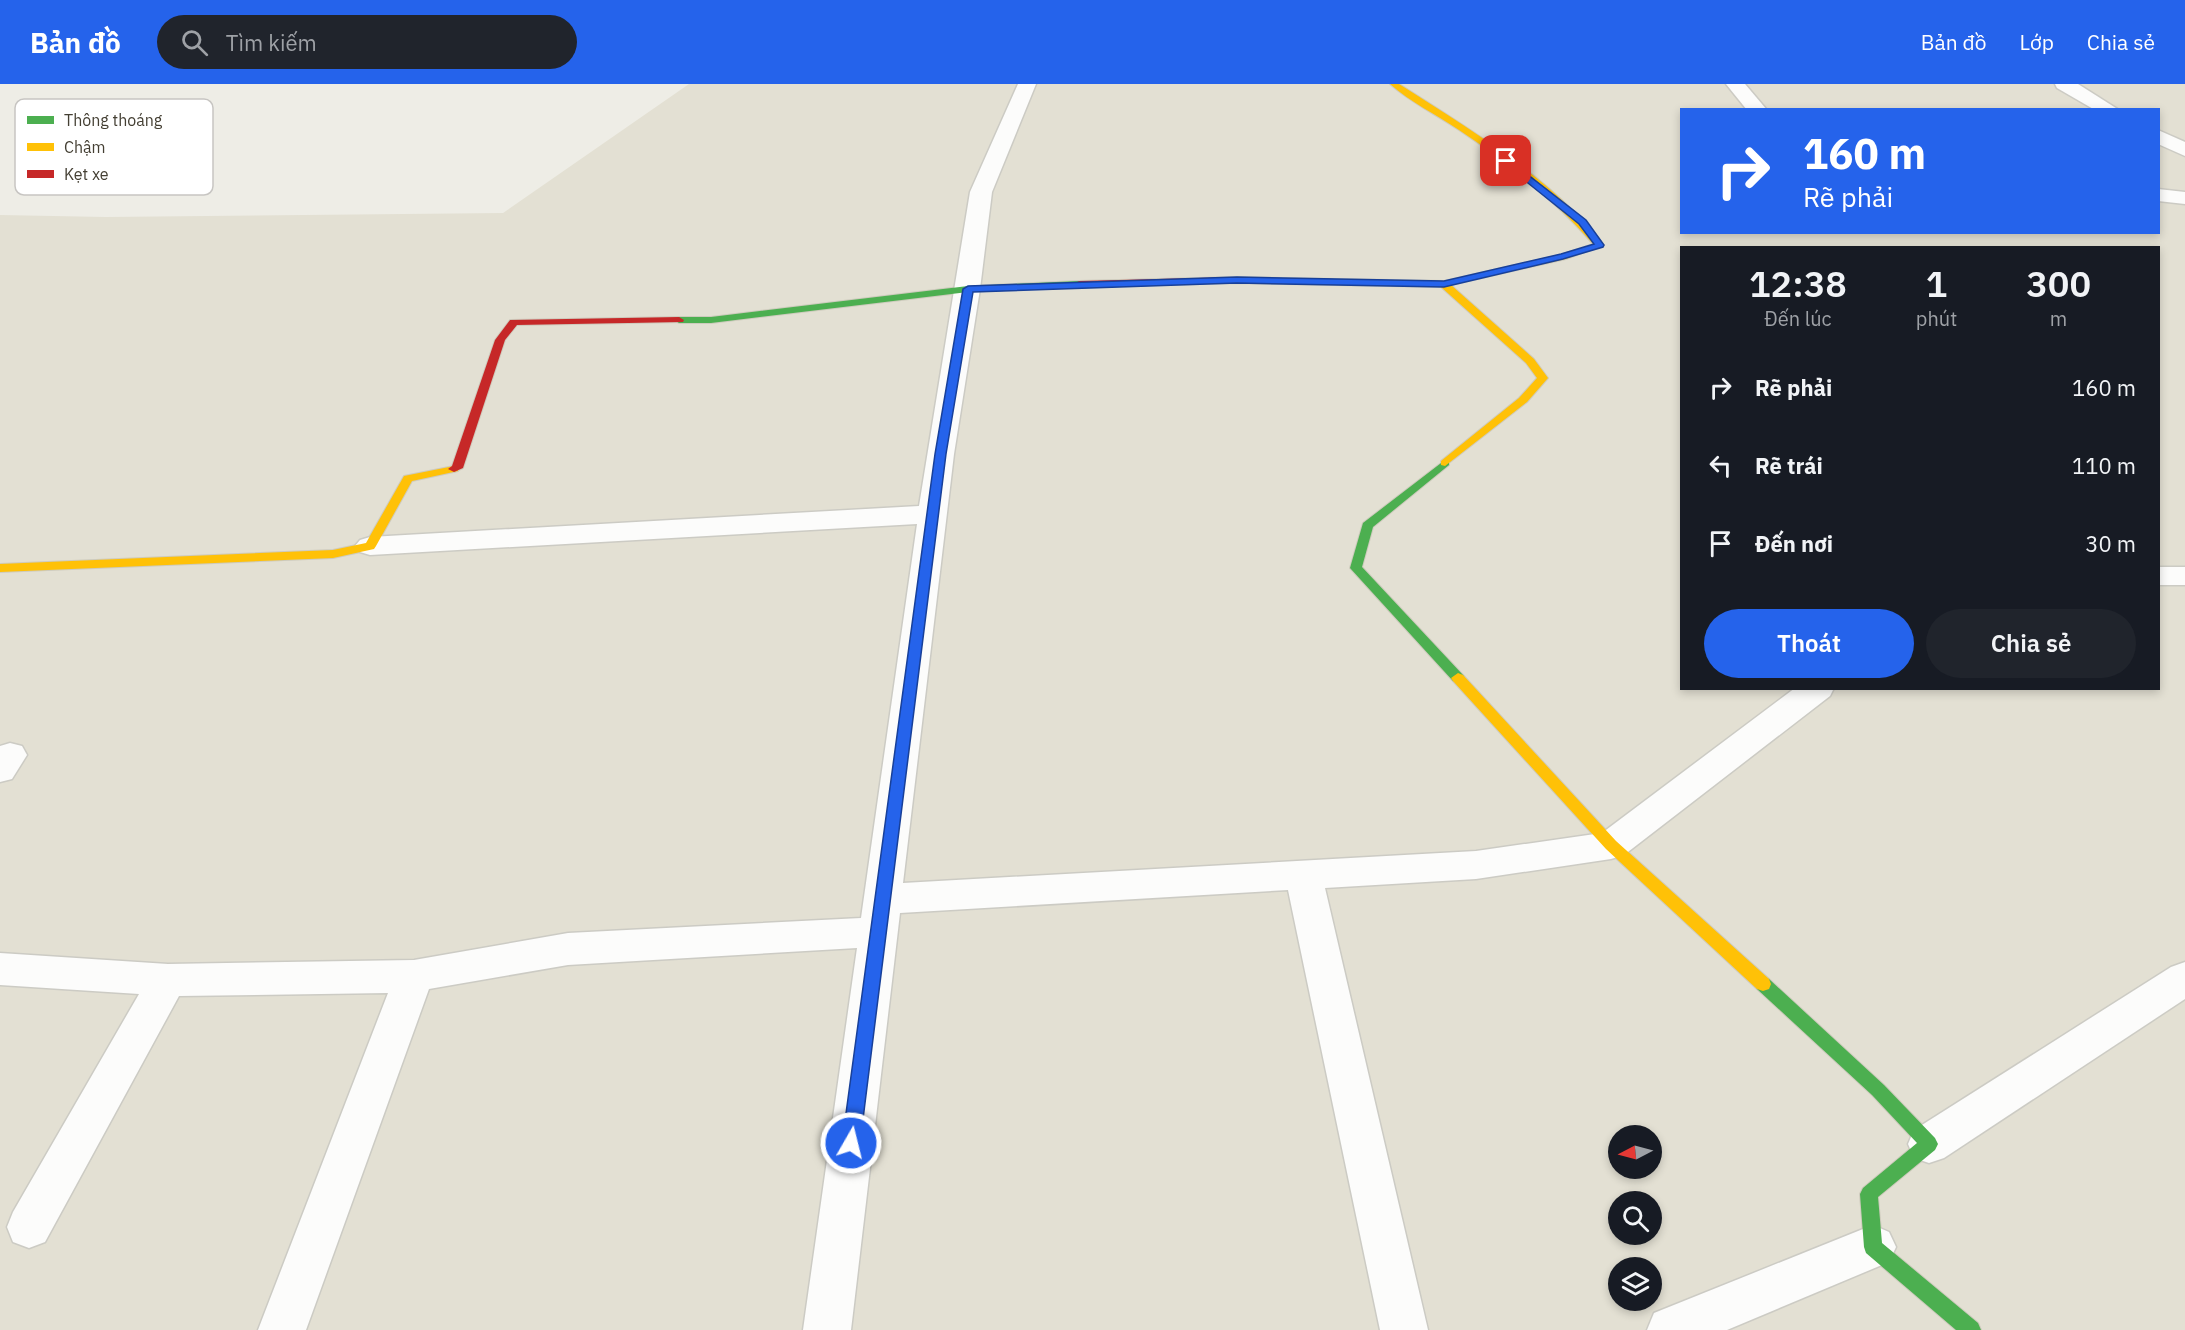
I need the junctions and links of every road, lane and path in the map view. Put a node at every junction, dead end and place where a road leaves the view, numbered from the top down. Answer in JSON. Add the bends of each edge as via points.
{"nodes":[{"id":1,"x":1027,"y":84,"type":"edge"},
{"id":2,"x":1394,"y":84,"type":"edge"},
{"id":3,"x":1735,"y":84,"type":"edge"},
{"id":4,"x":2064,"y":84,"type":"edge"},
{"id":5,"x":1756,"y":108,"type":"edge"},
{"id":6,"x":2106,"y":108,"type":"edge"},
{"id":7,"x":2160,"y":137,"type":"edge"},
{"id":8,"x":2185,"y":150,"type":"edge"},
{"id":9,"x":2160,"y":195,"type":"edge"},
{"id":10,"x":2185,"y":198,"type":"edge"},
{"id":11,"x":1444,"y":284,"type":"junction"},
{"id":12,"x":968,"y":289,"type":"junction"},
{"id":13,"x":932,"y":514,"type":"junction"},
{"id":14,"x":370,"y":546,"type":"junction"},
{"id":15,"x":0,"y":568,"type":"edge"},
{"id":16,"x":2160,"y":576,"type":"edge"},
{"id":17,"x":2185,"y":576,"type":"edge"},
{"id":18,"x":1815,"y":690,"type":"edge"},
{"id":19,"x":1611,"y":845,"type":"junction"},
{"id":20,"x":1303,"y":874,"type":"junction"},
{"id":21,"x":880,"y":915,"type":"junction"},
{"id":22,"x":0,"y":969,"type":"edge"},
{"id":23,"x":414,"y":976,"type":"junction"},
{"id":24,"x":2185,"y":978,"type":"edge"},
{"id":25,"x":168,"y":980,"type":"junction"},
{"id":26,"x":1929,"y":1144,"type":"junction"},
{"id":27,"x":29,"y":1227,"type":"dead end"},
{"id":28,"x":1873,"y":1247,"type":"junction"},
{"id":29,"x":282,"y":1330,"type":"edge"},
{"id":30,"x":827,"y":1330,"type":"edge"},
{"id":31,"x":1404,"y":1330,"type":"edge"},
{"id":32,"x":1671,"y":1330,"type":"edge"},
{"id":33,"x":1971,"y":1330,"type":"edge"}],
"edges":[{"from":1,"to":12,"type":"street","via":[[981,192]]},
{"from":2,"to":11,"type":"street","via":[[1524,174],[1582,222],[1599,245]]},
{"from":3,"to":5,"type":"street"},
{"from":4,"to":6,"type":"street"},
{"from":7,"to":8,"type":"street"},
{"from":9,"to":10,"type":"street"},
{"from":11,"to":12,"type":"street","via":[[1237,280]]},
{"from":11,"to":19,"type":"street","via":[[1544,378],[1523,400],[1367,526],[1356,568]]},
{"from":12,"to":13,"type":"street"},
{"from":12,"to":14,"type":"street","via":[[711,320],[514,322],[500,340],[457,468],[408,478]]},
{"from":13,"to":14,"type":"street"},
{"from":13,"to":21,"type":"street"},
{"from":14,"to":15,"type":"street","via":[[333,554]]},
{"from":16,"to":17,"type":"street"},
{"from":18,"to":19,"type":"street"},
{"from":19,"to":20,"type":"street","via":[[1476,865]]},
{"from":19,"to":26,"type":"street","via":[[1878,1090]]},
{"from":20,"to":21,"type":"street"},
{"from":20,"to":31,"type":"street"},
{"from":21,"to":23,"type":"street","via":[[568,948]]},
{"from":21,"to":30,"type":"street"},
{"from":22,"to":25,"type":"street"},
{"from":23,"to":25,"type":"street"},
{"from":23,"to":29,"type":"street"},
{"from":24,"to":26,"type":"street"},
{"from":25,"to":27,"type":"street"},
{"from":26,"to":28,"type":"street","via":[[1869,1194]]},
{"from":28,"to":32,"type":"street"},
{"from":28,"to":33,"type":"street"}]}
